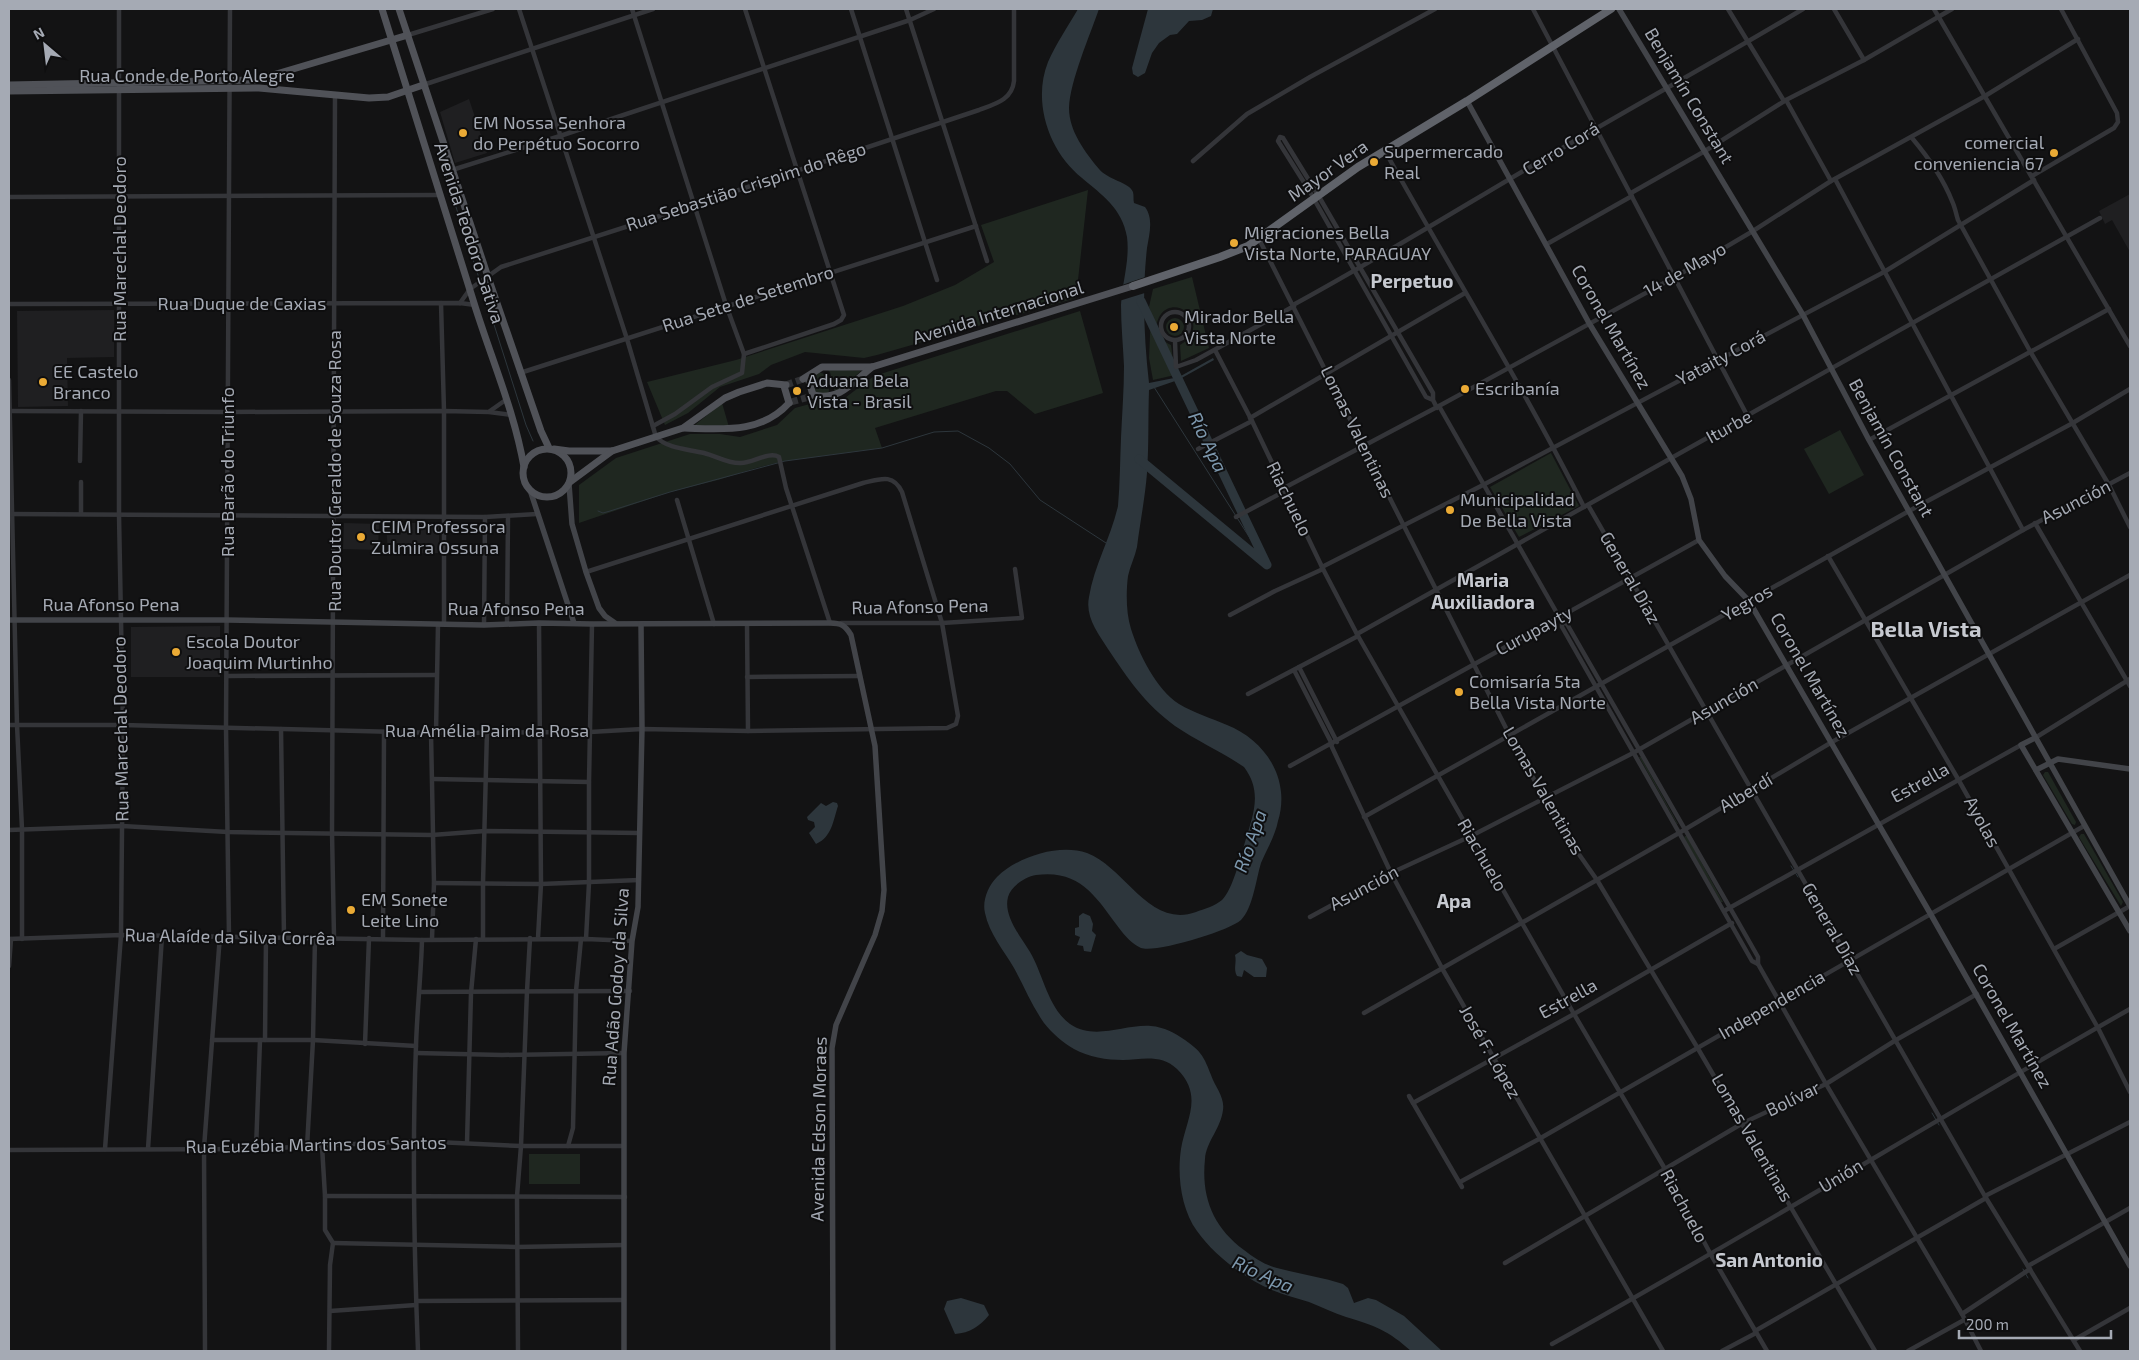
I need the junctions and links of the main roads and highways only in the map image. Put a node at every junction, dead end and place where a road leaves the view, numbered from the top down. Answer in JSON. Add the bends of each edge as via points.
{"nodes":[{"id":1,"x":382,"y":9,"type":"edge"},
{"id":2,"x":399,"y":9,"type":"edge"},
{"id":3,"x":1611,"y":9,"type":"edge"},
{"id":4,"x":408,"y":35,"type":"junction"},
{"id":5,"x":392,"y":41,"type":"junction"},
{"id":6,"x":9,"y":85,"type":"edge"},
{"id":7,"x":228,"y":85,"type":"junction"},
{"id":8,"x":424,"y":86,"type":"junction"},
{"id":9,"x":120,"y":87,"type":"junction"},
{"id":10,"x":9,"y":91,"type":"edge"},
{"id":11,"x":407,"y":92,"type":"junction"},
{"id":12,"x":1133,"y":286,"type":"joint"},
{"id":13,"x":872,"y":367,"type":"junction"},
{"id":14,"x":683,"y":428,"type":"junction"},
{"id":15,"x":551,"y":449,"type":"junction"},
{"id":16,"x":612,"y":450,"type":"junction"},
{"id":17,"x":524,"y":467,"type":"junction"},
{"id":18,"x":570,"y":483,"type":"junction"}],
"edges":[{"from":1,"to":5,"type":"main road","name":"Avenida Teodoro Sativa"},
{"from":2,"to":4,"type":"main road","name":"Avenida Teodoro Sativa"},
{"from":3,"to":12,"type":"highway","name":"Mayor Vera","via":[[1347,174],[1259,240],[1228,254]]},
{"from":4,"to":5,"type":"main road","name":"Rua Conde de Porto Alegre"},
{"from":4,"to":8,"type":"main road","name":"Avenida Teodoro Sativa"},
{"from":5,"to":7,"type":"main road","name":"Rua Conde de Porto Alegre","via":[[265,78]]},
{"from":5,"to":11,"type":"main road","name":"Avenida Teodoro Sativa"},
{"from":6,"to":9,"type":"main road","name":"Rua Conde de Porto Alegre"},
{"from":7,"to":9,"type":"main road","name":"Rua Conde de Porto Alegre"},
{"from":7,"to":11,"type":"main road","name":"Rua Conde de Porto Alegre","via":[[374,98]]},
{"from":8,"to":11,"type":"main road","name":"Rua Conde de Porto Alegre"},
{"from":8,"to":15,"type":"main road","name":"Avenida Teodoro Sativa","via":[[520,372]]},
{"from":9,"to":10,"type":"main road","name":"Rua Conde de Porto Alegre"},
{"from":11,"to":17,"type":"main road","name":"Avenida Teodoro Sativa","via":[[512,415]]},
{"from":12,"to":13,"type":"main road","name":"Avenida Internacional"},
{"from":13,"to":13,"type":"main road","name":"Avenida Internacional","via":[[838,394],[824,398],[811,396],[806,379],[822,366]]},
{"from":14,"to":14,"type":"main road","via":[[735,429],[774,417],[790,402],[785,385],[761,384],[725,398]]},
{"from":14,"to":16,"type":"main road"},
{"from":15,"to":16,"type":"main road","via":[[569,452]]},
{"from":15,"to":17,"type":"main road","via":[[535,451]]},
{"from":15,"to":18,"type":"main road","via":[[561,452],[570,462]]},
{"from":16,"to":18,"type":"main road"},
{"from":17,"to":18,"type":"main road","via":[[524,479],[530,490],[541,496],[560,494]]}]}
